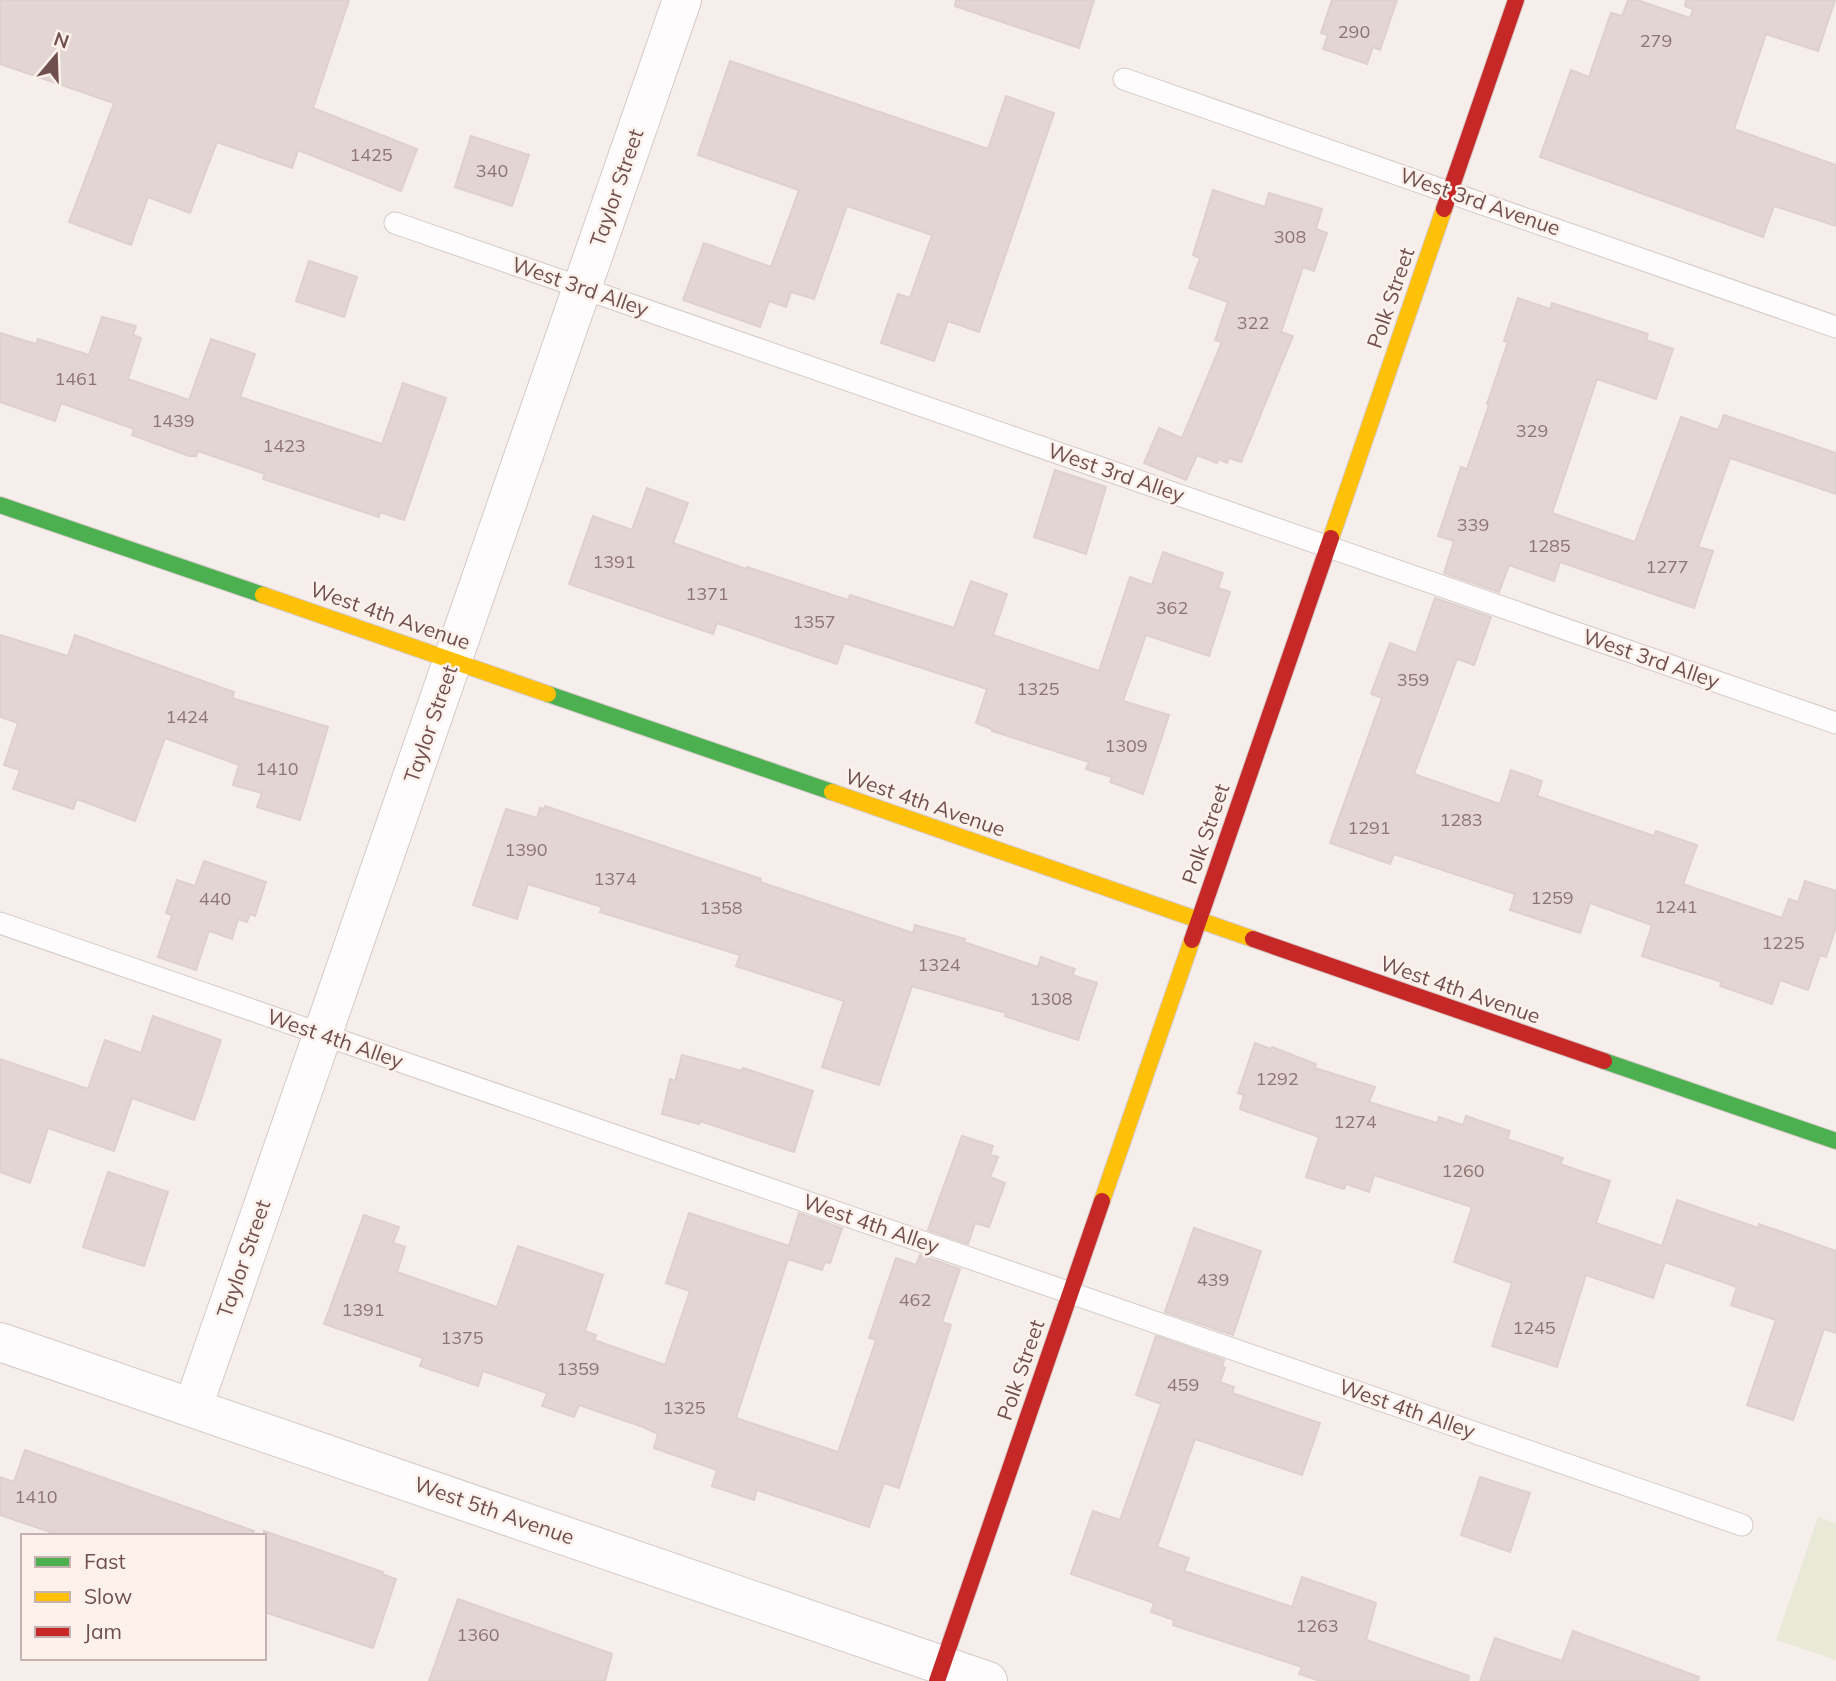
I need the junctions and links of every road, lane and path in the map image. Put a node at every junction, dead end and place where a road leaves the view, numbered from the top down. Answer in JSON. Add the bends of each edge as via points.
{"nodes":[{"id":1,"x":682,"y":0,"type":"edge"},
{"id":2,"x":1516,"y":0,"type":"edge"},
{"id":3,"x":1124,"y":79,"type":"dead end"},
{"id":4,"x":1449,"y":191,"type":"junction"},
{"id":5,"x":395,"y":223,"type":"dead end"},
{"id":6,"x":583,"y":288,"type":"junction"},
{"id":7,"x":1836,"y":327,"type":"edge"},
{"id":8,"x":0,"y":505,"type":"edge"},
{"id":9,"x":1327,"y":546,"type":"junction"},
{"id":10,"x":453,"y":660,"type":"junction"},
{"id":11,"x":1836,"y":723,"type":"edge"},
{"id":12,"x":1198,"y":922,"type":"junction"},
{"id":13,"x":0,"y":923,"type":"edge"},
{"id":14,"x":321,"y":1034,"type":"junction"},
{"id":15,"x":1836,"y":1141,"type":"edge"},
{"id":16,"x":1070,"y":1293,"type":"junction"},
{"id":17,"x":0,"y":1342,"type":"edge"},
{"id":18,"x":193,"y":1407,"type":"junction"},
{"id":19,"x":1742,"y":1525,"type":"dead end"},
{"id":20,"x":939,"y":1673,"type":"edge"},
{"id":21,"x":988,"y":1681,"type":"edge"}],
"edges":[{"from":1,"to":6,"type":"street","name":"Taylor Street"},
{"from":2,"to":4,"type":"street","name":"Polk Street"},
{"from":3,"to":4,"type":"lane","name":"West 3rd Avenue"},
{"from":4,"to":7,"type":"lane","name":"West 3rd Avenue"},
{"from":4,"to":9,"type":"street","name":"Polk Street"},
{"from":5,"to":6,"type":"lane","name":"West 3rd Alley"},
{"from":6,"to":9,"type":"lane","name":"West 3rd Alley"},
{"from":6,"to":10,"type":"street","name":"Taylor Street"},
{"from":8,"to":10,"type":"street","name":"West 4th Avenue"},
{"from":9,"to":11,"type":"lane","name":"West 3rd Alley"},
{"from":9,"to":12,"type":"street","name":"Polk Street"},
{"from":10,"to":12,"type":"street","name":"West 4th Avenue"},
{"from":10,"to":14,"type":"street","name":"Taylor Street"},
{"from":12,"to":15,"type":"street","name":"West 4th Avenue"},
{"from":12,"to":16,"type":"street","name":"Polk Street"},
{"from":13,"to":14,"type":"lane","name":"West 4th Alley"},
{"from":14,"to":16,"type":"lane","name":"West 4th Alley"},
{"from":14,"to":18,"type":"street","name":"Taylor Street"},
{"from":16,"to":19,"type":"lane","name":"West 4th Alley"},
{"from":16,"to":20,"type":"street","name":"Polk Street"},
{"from":17,"to":18,"type":"street","name":"West 5th Avenue"},
{"from":18,"to":20,"type":"street","name":"West 5th Avenue"},
{"from":20,"to":21,"type":"street","name":"West 5th Avenue"}]}
